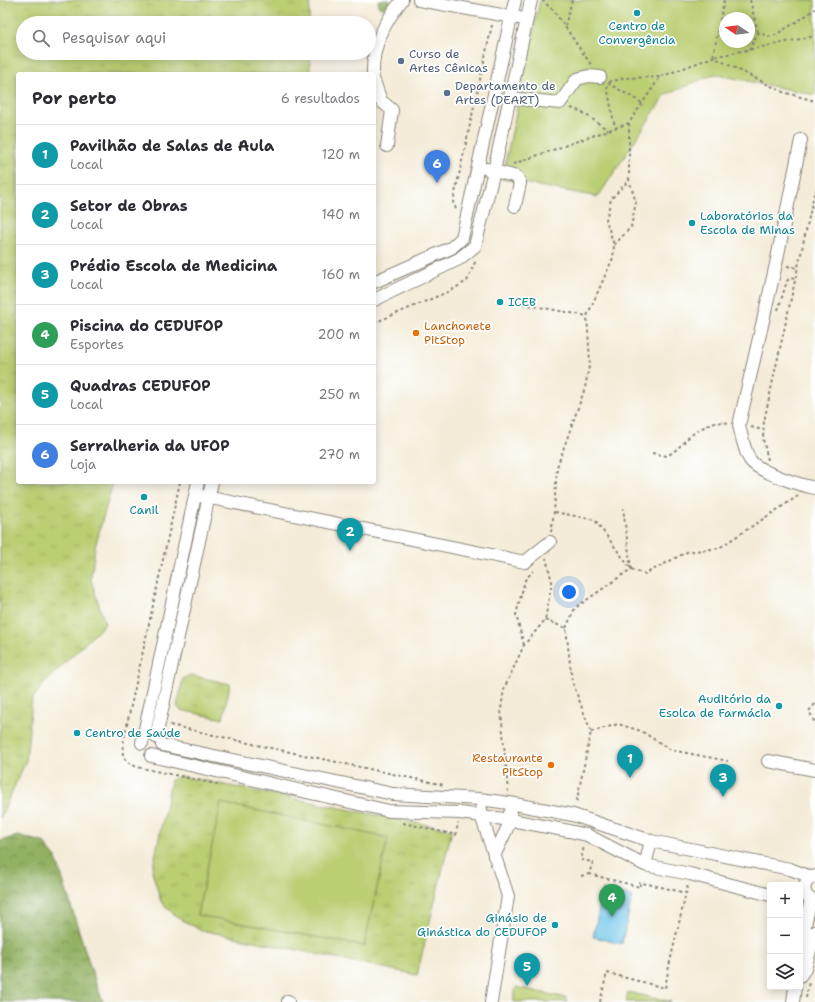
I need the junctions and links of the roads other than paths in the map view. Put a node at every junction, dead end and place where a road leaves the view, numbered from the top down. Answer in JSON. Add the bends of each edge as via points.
{"nodes":[{"id":1,"x":402,"y":0,"type":"edge"},
{"id":2,"x":419,"y":0,"type":"edge"},
{"id":3,"x":515,"y":0,"type":"edge"},
{"id":4,"x":531,"y":0,"type":"edge"},
{"id":5,"x":511,"y":16,"type":"junction"},
{"id":6,"x":526,"y":20,"type":"junction"},
{"id":7,"x":376,"y":49,"type":"edge"},
{"id":8,"x":373,"y":60,"type":"edge"},
{"id":9,"x":373,"y":72,"type":"edge"},
{"id":10,"x":603,"y":80,"type":"road end"},
{"id":11,"x":376,"y":87,"type":"edge"},
{"id":12,"x":510,"y":98,"type":"junction"},
{"id":13,"x":801,"y":140,"type":"dead end"},
{"id":14,"x":387,"y":146,"type":"dead end"},
{"id":15,"x":478,"y":166,"type":"junction"},
{"id":16,"x":494,"y":172,"type":"junction"},
{"id":17,"x":515,"y":206,"type":"dead end"},
{"id":18,"x":376,"y":281,"type":"edge"},
{"id":19,"x":376,"y":296,"type":"edge"},
{"id":20,"x":198,"y":484,"type":"edge"},
{"id":21,"x":212,"y":484,"type":"edge"},
{"id":22,"x":813,"y":488,"type":"edge"},
{"id":23,"x":196,"y":496,"type":"junction"},
{"id":24,"x":209,"y":498,"type":"junction"},
{"id":25,"x":550,"y":542,"type":"road end"},
{"id":26,"x":159,"y":741,"type":"junction"},
{"id":27,"x":142,"y":743,"type":"junction"},
{"id":28,"x":150,"y":756,"type":"junction"},
{"id":29,"x":768,"y":761,"type":"dead end"},
{"id":30,"x":815,"y":770,"type":"edge"},
{"id":31,"x":393,"y":794,"type":"junction"},
{"id":32,"x":479,"y":799,"type":"junction"},
{"id":33,"x":509,"y":803,"type":"junction"},
{"id":34,"x":389,"y":811,"type":"junction"},
{"id":35,"x":481,"y":815,"type":"junction"},
{"id":36,"x":511,"y":820,"type":"junction"},
{"id":37,"x":651,"y":841,"type":"junction"},
{"id":38,"x":494,"y":856,"type":"junction"},
{"id":39,"x":645,"y":865,"type":"junction"},
{"id":40,"x":814,"y":874,"type":"edge"},
{"id":41,"x":767,"y":894,"type":"edge"},
{"id":42,"x":808,"y":899,"type":"edge"},
{"id":43,"x":803,"y":929,"type":"edge"},
{"id":44,"x":815,"y":932,"type":"edge"},
{"id":45,"x":803,"y":971,"type":"edge"},
{"id":46,"x":795,"y":990,"type":"edge"},
{"id":47,"x":491,"y":1002,"type":"edge"},
{"id":48,"x":793,"y":1002,"type":"edge"}],
"edges":[{"from":1,"to":7,"type":"lane","via":[[388,19]]},
{"from":2,"to":5,"type":"lane"},
{"from":3,"to":5,"type":"lane"},
{"from":4,"to":6,"type":"lane"},
{"from":5,"to":6,"type":"lane"},
{"from":5,"to":15,"type":"lane"},
{"from":6,"to":12,"type":"lane"},
{"from":8,"to":9,"type":"lane"},
{"from":10,"to":12,"type":"lane","via":[[589,76],[577,79],[560,103]]},
{"from":11,"to":14,"type":"lane","via":[[381,101],[392,110]]},
{"from":12,"to":16,"type":"lane"},
{"from":13,"to":22,"type":"lane","via":[[739,425],[743,444],[751,461],[763,471]]},
{"from":15,"to":16,"type":"lane"},
{"from":15,"to":18,"type":"lane","via":[[462,238],[451,248]]},
{"from":16,"to":17,"type":"lane","via":[[517,177],[520,183]]},
{"from":16,"to":19,"type":"lane","via":[[475,246],[459,259]]},
{"from":20,"to":23,"type":"lane"},
{"from":21,"to":24,"type":"lane"},
{"from":23,"to":24,"type":"lane"},
{"from":23,"to":27,"type":"lane"},
{"from":24,"to":25,"type":"lane","via":[[525,562]]},
{"from":24,"to":26,"type":"lane"},
{"from":26,"to":27,"type":"lane","via":[[149,736]]},
{"from":26,"to":28,"type":"lane","via":[[160,752]]},
{"from":26,"to":31,"type":"lane"},
{"from":27,"to":28,"type":"lane","via":[[141,749]]},
{"from":28,"to":34,"type":"lane"},
{"from":29,"to":30,"type":"lane"},
{"from":31,"to":32,"type":"lane"},
{"from":31,"to":34,"type":"lane"},
{"from":32,"to":33,"type":"lane"},
{"from":32,"to":35,"type":"lane"},
{"from":33,"to":36,"type":"lane"},
{"from":33,"to":37,"type":"lane","via":[[573,815]]},
{"from":34,"to":35,"type":"lane"},
{"from":35,"to":36,"type":"lane"},
{"from":35,"to":38,"type":"lane"},
{"from":36,"to":38,"type":"lane"},
{"from":36,"to":39,"type":"lane","via":[[587,835]]},
{"from":37,"to":39,"type":"lane"},
{"from":37,"to":40,"type":"lane"},
{"from":38,"to":47,"type":"lane","via":[[508,896]]},
{"from":39,"to":41,"type":"lane"},
{"from":40,"to":42,"type":"lane","via":[[806,881],[804,887]]},
{"from":42,"to":43,"type":"lane"},
{"from":44,"to":45,"type":"lane"},
{"from":46,"to":48,"type":"lane"}]}
